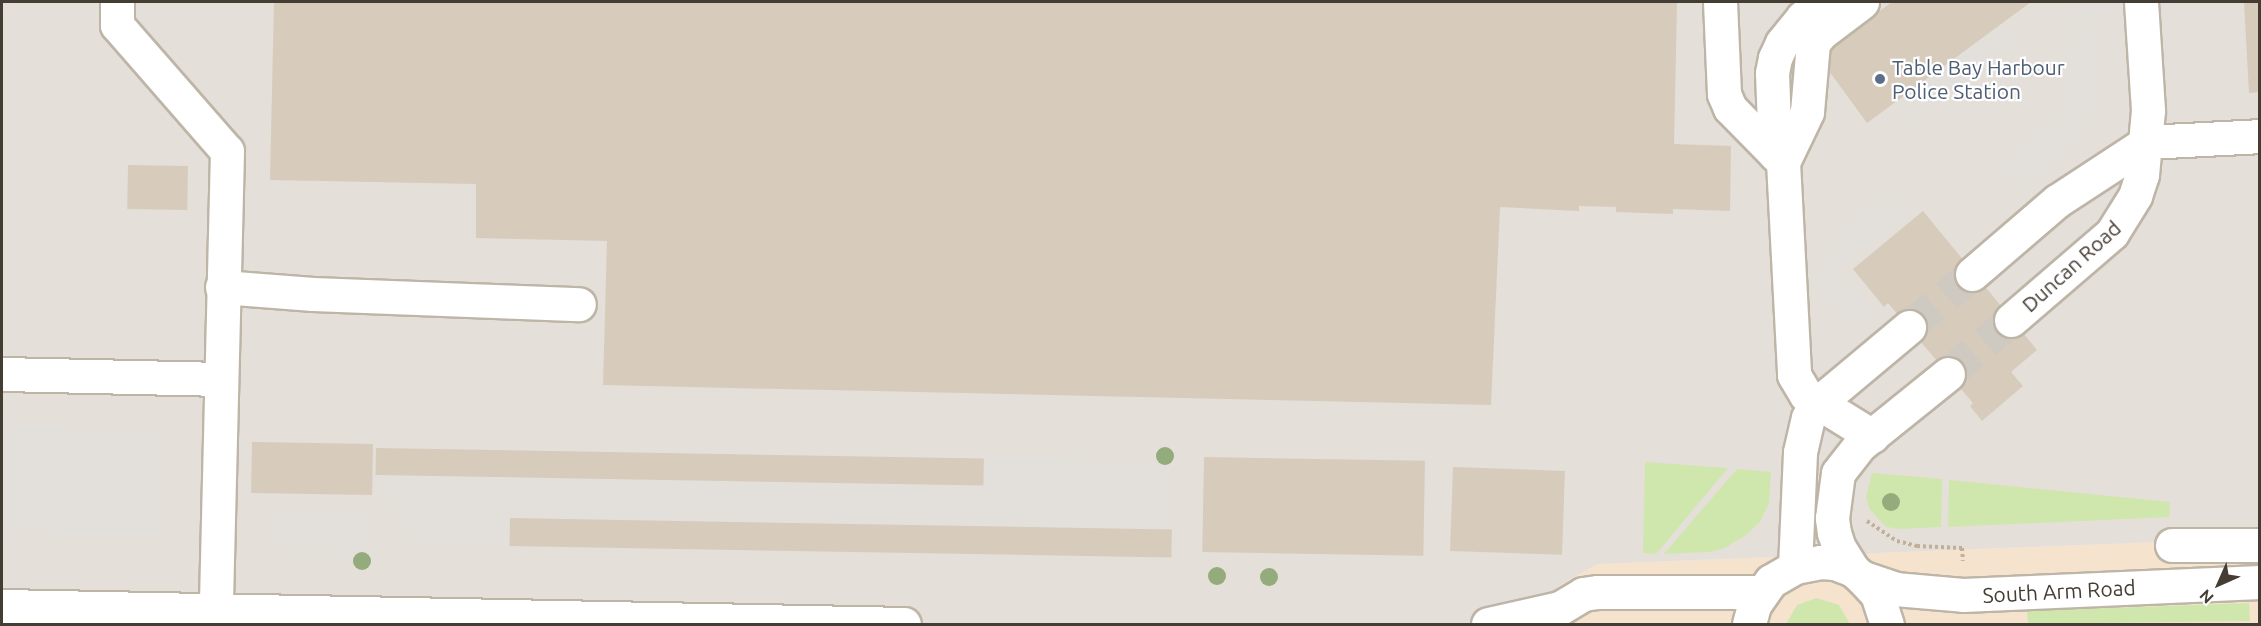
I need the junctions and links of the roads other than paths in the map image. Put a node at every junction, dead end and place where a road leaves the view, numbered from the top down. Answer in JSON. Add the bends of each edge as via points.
{"nodes":[{"id":1,"x":117,"y":2,"type":"edge"},
{"id":2,"x":1720,"y":2,"type":"edge"},
{"id":3,"x":1821,"y":2,"type":"edge"},
{"id":4,"x":1862,"y":2,"type":"edge"},
{"id":5,"x":2141,"y":2,"type":"edge"},
{"id":6,"x":2259,"y":136,"type":"edge"},
{"id":7,"x":2147,"y":142,"type":"junction"},
{"id":8,"x":1779,"y":158,"type":"junction"},
{"id":9,"x":1972,"y":274,"type":"tunnel mouth"},
{"id":10,"x":222,"y":287,"type":"junction"},
{"id":11,"x":579,"y":304,"type":"dead end"},
{"id":12,"x":2012,"y":320,"type":"tunnel mouth"},
{"id":13,"x":1909,"y":327,"type":"tunnel mouth"},
{"id":14,"x":2,"y":374,"type":"edge"},
{"id":15,"x":1948,"y":374,"type":"tunnel mouth"},
{"id":16,"x":220,"y":379,"type":"junction"},
{"id":17,"x":1817,"y":404,"type":"junction"},
{"id":18,"x":1872,"y":436,"type":"junction"},
{"id":19,"x":2172,"y":545,"type":"dead end"},
{"id":20,"x":2259,"y":545,"type":"edge"},
{"id":21,"x":1795,"y":567,"type":"junction"},
{"id":22,"x":1857,"y":574,"type":"junction"},
{"id":23,"x":2259,"y":582,"type":"edge"},
{"id":24,"x":1761,"y":592,"type":"junction"},
{"id":25,"x":2,"y":606,"type":"edge"},
{"id":26,"x":216,"y":609,"type":"junction"},
{"id":27,"x":1555,"y":616,"type":"edge"},
{"id":28,"x":904,"y":624,"type":"edge"},
{"id":29,"x":1488,"y":624,"type":"edge"},
{"id":30,"x":1749,"y":624,"type":"edge"},
{"id":31,"x":1887,"y":624,"type":"edge"}],
"edges":[{"from":1,"to":10,"type":"street","via":[[117,25],[227,151]]},
{"from":2,"to":8,"type":"street","via":[[1724,94],[1730,108]]},
{"from":3,"to":8,"type":"street","via":[[1802,18],[1775,58],[1772,73]]},
{"from":4,"to":8,"type":"street","via":[[1821,33],[1814,43],[1807,112]]},
{"from":5,"to":7,"type":"street","name":"Duncan Road"},
{"from":6,"to":7,"type":"street"},
{"from":7,"to":9,"type":"street","via":[[2057,201]]},
{"from":7,"to":12,"type":"street","name":"Duncan Road","via":[[2142,175],[2125,217],[2096,248]]},
{"from":8,"to":17,"type":"street","via":[[1794,375],[1806,395]]},
{"from":10,"to":11,"type":"street"},
{"from":10,"to":16,"type":"street"},
{"from":13,"to":17,"type":"street"},
{"from":14,"to":16,"type":"street"},
{"from":15,"to":18,"type":"street"},
{"from":16,"to":26,"type":"street"},
{"from":17,"to":18,"type":"street"},
{"from":17,"to":21,"type":"street","via":[[1802,436]]},
{"from":18,"to":22,"type":"street","via":[[1843,464],[1835,485],[1834,533]]},
{"from":19,"to":20,"type":"street"},
{"from":21,"to":22,"type":"street","name":"South Arm Road","via":[[1820,562]]},
{"from":21,"to":24,"type":"street","via":[[1782,572]]},
{"from":22,"to":23,"type":"street","name":"South Arm Road","via":[[1895,589],[1963,595]]},
{"from":22,"to":31,"type":"street","via":[[1877,594]]},
{"from":24,"to":27,"type":"street","via":[[1599,592],[1583,594]]},
{"from":24,"to":30,"type":"street"},
{"from":25,"to":26,"type":"street"},
{"from":26,"to":28,"type":"street","via":[[398,616]]},
{"from":27,"to":29,"type":"street"}]}
